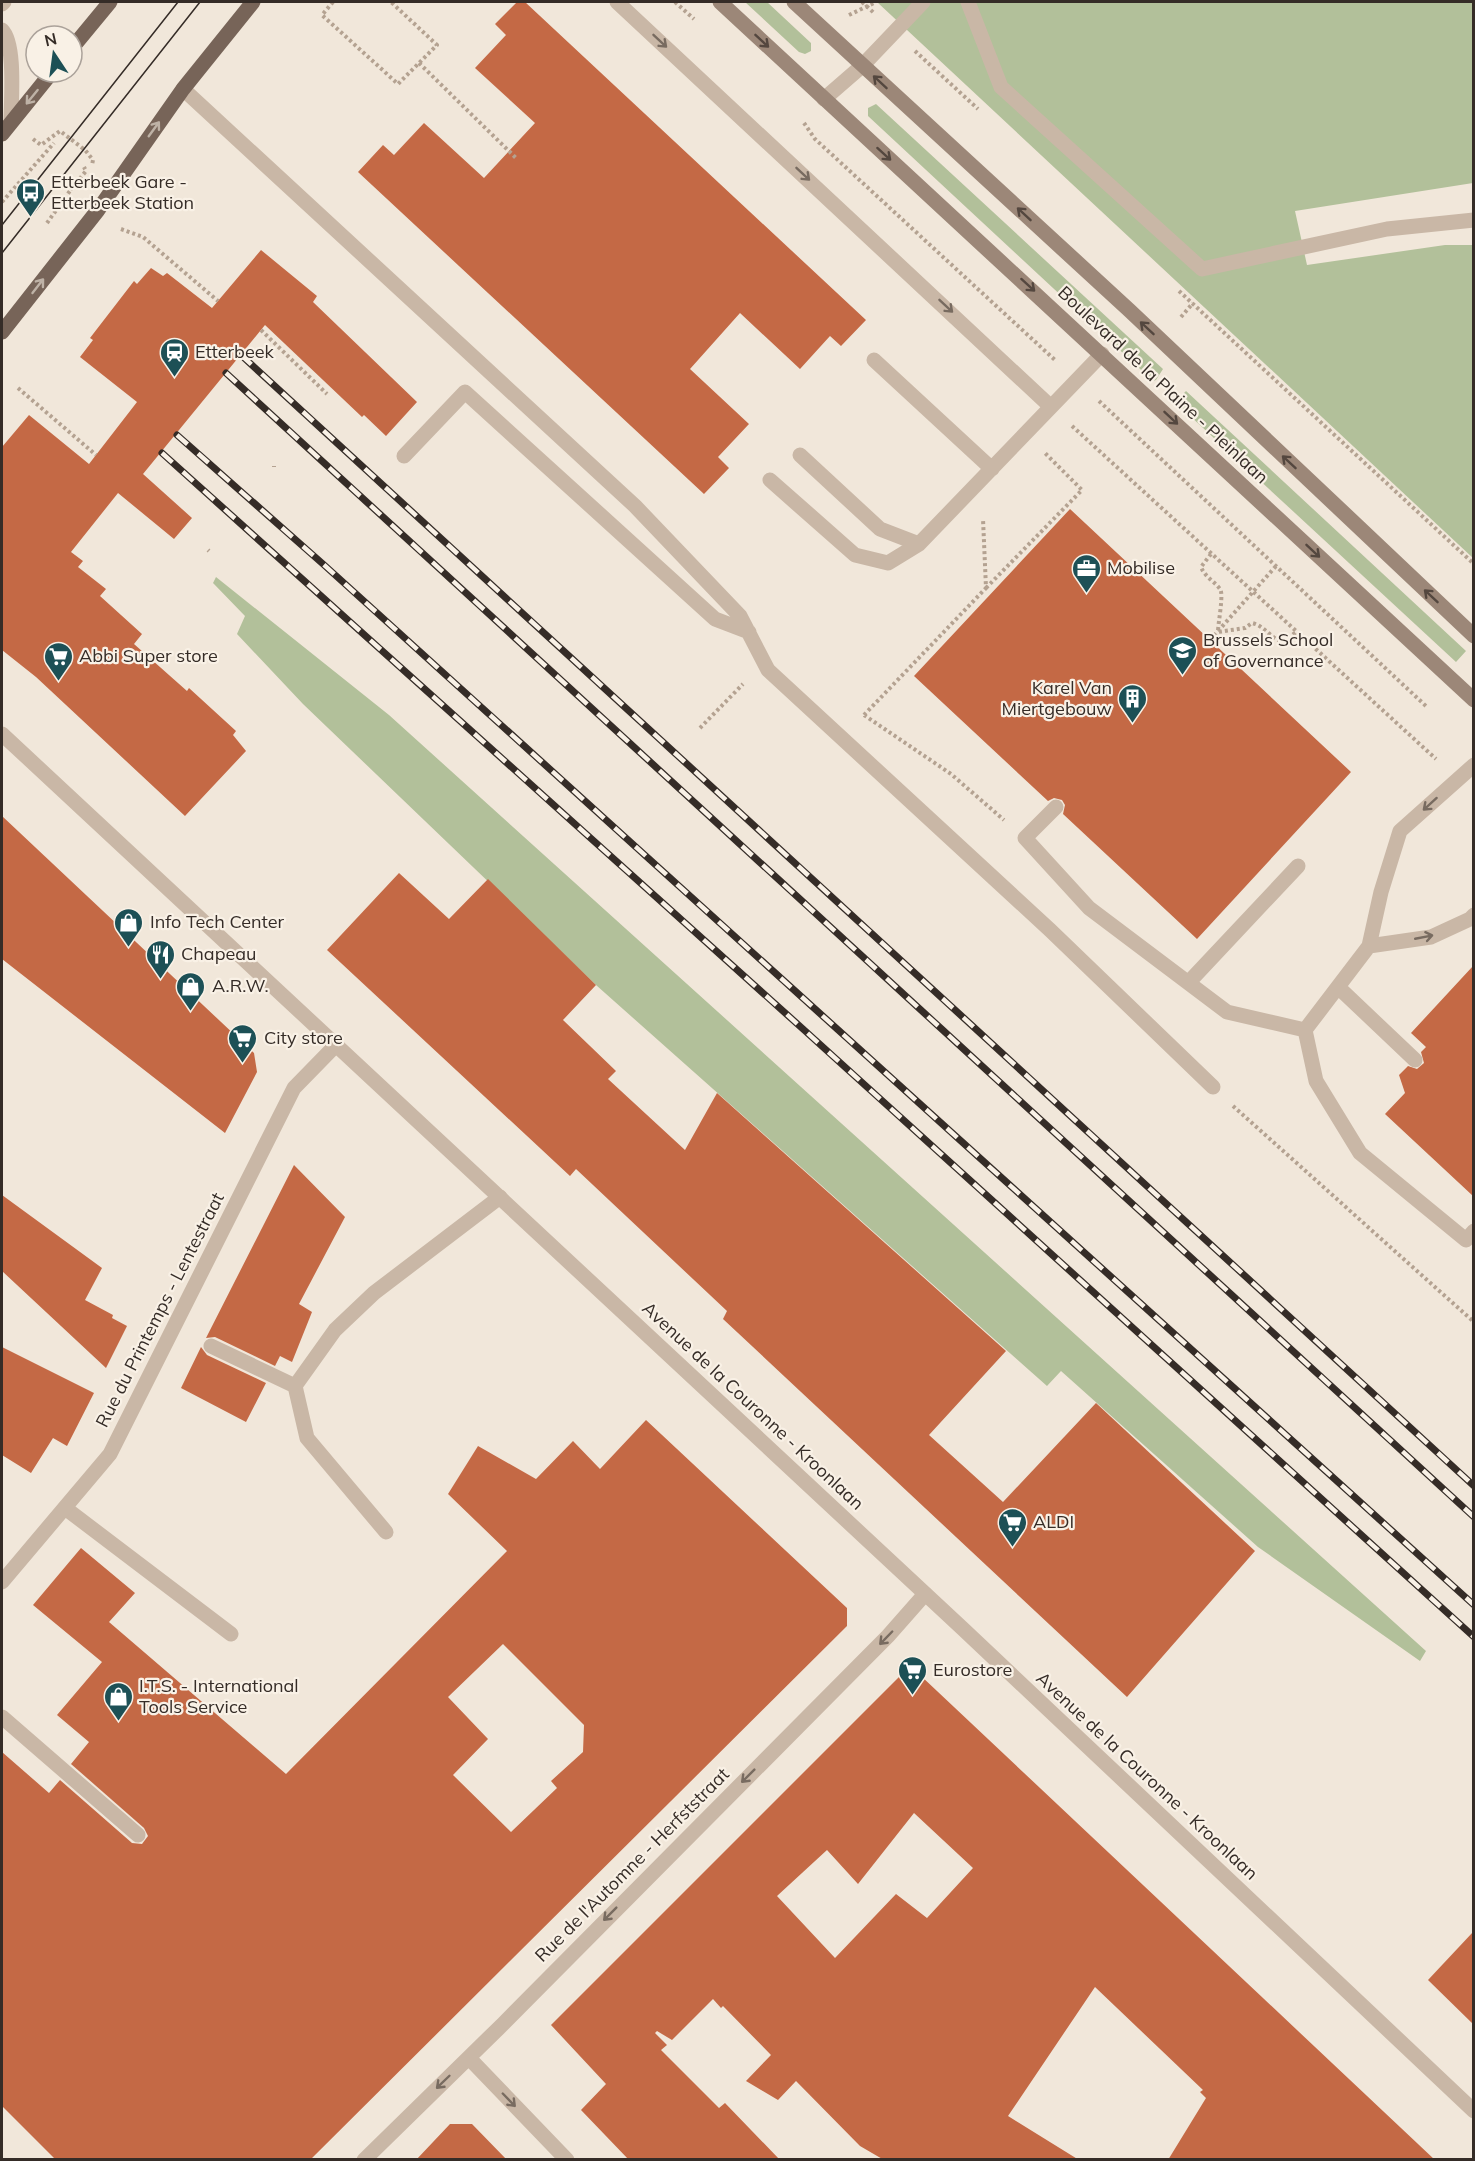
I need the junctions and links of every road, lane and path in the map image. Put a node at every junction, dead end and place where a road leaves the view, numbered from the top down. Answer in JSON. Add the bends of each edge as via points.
{"nodes":[{"id":1,"x":110,"y":2,"type":"edge"},
{"id":2,"x":253,"y":2,"type":"edge"},
{"id":3,"x":333,"y":2,"type":"edge"},
{"id":4,"x":391,"y":2,"type":"edge"},
{"id":5,"x":617,"y":2,"type":"edge"},
{"id":6,"x":675,"y":2,"type":"edge"},
{"id":7,"x":720,"y":2,"type":"edge"},
{"id":8,"x":794,"y":2,"type":"edge"},
{"id":9,"x":876,"y":2,"type":"edge"},
{"id":10,"x":923,"y":2,"type":"edge"},
{"id":11,"x":968,"y":2,"type":"edge"},
{"id":12,"x":846,"y":17,"type":"dead end"},
{"id":13,"x":700,"y":25,"type":"dead end"},
{"id":14,"x":2,"y":30,"type":"edge"},
{"id":15,"x":84,"y":33,"type":"edge"},
{"id":16,"x":419,"y":63,"type":"junction"},
{"id":17,"x":862,"y":66,"type":"junction"},
{"id":18,"x":42,"y":84,"type":"edge"},
{"id":19,"x":183,"y":89,"type":"junction"},
{"id":20,"x":825,"y":99,"type":"junction"},
{"id":21,"x":800,"y":117,"type":"dead end"},
{"id":22,"x":6,"y":128,"type":"edge"},
{"id":23,"x":54,"y":143,"type":"dead end"},
{"id":24,"x":30,"y":158,"type":"dead end"},
{"id":25,"x":516,"y":158,"type":"dead end"},
{"id":26,"x":35,"y":162,"type":"junction"},
{"id":27,"x":84,"y":167,"type":"dead end"},
{"id":28,"x":72,"y":188,"type":"junction"},
{"id":29,"x":78,"y":193,"type":"dead end"},
{"id":30,"x":108,"y":196,"type":"junction"},
{"id":31,"x":2,"y":202,"type":"edge"},
{"id":32,"x":1473,"y":220,"type":"edge"},
{"id":33,"x":46,"y":224,"type":"dead end"},
{"id":34,"x":121,"y":229,"type":"dead end"},
{"id":35,"x":218,"y":301,"type":"dead end"},
{"id":36,"x":261,"y":330,"type":"dead end"},
{"id":37,"x":2,"y":332,"type":"edge"},
{"id":38,"x":1102,"y":354,"type":"junction"},
{"id":39,"x":874,"y":360,"type":"dead end"},
{"id":40,"x":1076,"y":380,"type":"junction"},
{"id":41,"x":18,"y":388,"type":"dead end"},
{"id":42,"x":327,"y":394,"type":"dead end"},
{"id":43,"x":1050,"y":406,"type":"junction"},
{"id":44,"x":1025,"y":434,"type":"junction"},
{"id":45,"x":1352,"y":449,"type":"dead end"},
{"id":46,"x":96,"y":455,"type":"dead end"},
{"id":47,"x":801,"y":455,"type":"dead end"},
{"id":48,"x":404,"y":456,"type":"dead end"},
{"id":49,"x":987,"y":474,"type":"junction"},
{"id":50,"x":770,"y":480,"type":"dead end"},
{"id":51,"x":919,"y":544,"type":"junction"},
{"id":52,"x":1211,"y":554,"type":"junction"},
{"id":53,"x":1473,"y":564,"type":"edge"},
{"id":54,"x":1276,"y":566,"type":"junction"},
{"id":55,"x":986,"y":588,"type":"junction"},
{"id":56,"x":1253,"y":592,"type":"junction"},
{"id":57,"x":1218,"y":632,"type":"junction"},
{"id":58,"x":1296,"y":632,"type":"junction"},
{"id":59,"x":749,"y":633,"type":"junction"},
{"id":60,"x":1473,"y":636,"type":"edge"},
{"id":61,"x":1210,"y":640,"type":"dead end"},
{"id":62,"x":1473,"y":700,"type":"edge"},
{"id":63,"x":1428,"y":706,"type":"dead end"},
{"id":64,"x":855,"y":708,"type":"dead end"},
{"id":65,"x":864,"y":716,"type":"junction"},
{"id":66,"x":2,"y":734,"type":"edge"},
{"id":67,"x":1473,"y":765,"type":"edge"},
{"id":68,"x":1458,"y":779,"type":"junction"},
{"id":69,"x":1056,"y":807,"type":"dead end"},
{"id":70,"x":1025,"y":838,"type":"junction"},
{"id":71,"x":1298,"y":866,"type":"dead end"},
{"id":72,"x":1473,"y":915,"type":"edge"},
{"id":73,"x":1369,"y":946,"type":"junction"},
{"id":74,"x":1189,"y":982,"type":"junction"},
{"id":75,"x":1338,"y":987,"type":"junction"},
{"id":76,"x":1305,"y":1030,"type":"junction"},
{"id":77,"x":336,"y":1045,"type":"junction"},
{"id":78,"x":1415,"y":1060,"type":"dead end"},
{"id":79,"x":1213,"y":1087,"type":"joint"},
{"id":80,"x":500,"y":1197,"type":"junction"},
{"id":81,"x":1473,"y":1231,"type":"edge"},
{"id":82,"x":1473,"y":1322,"type":"edge"},
{"id":83,"x":211,"y":1346,"type":"dead end"},
{"id":84,"x":296,"y":1386,"type":"junction"},
{"id":85,"x":65,"y":1508,"type":"junction"},
{"id":86,"x":386,"y":1532,"type":"dead end"},
{"id":87,"x":2,"y":1582,"type":"edge"},
{"id":88,"x":925,"y":1594,"type":"junction"},
{"id":89,"x":231,"y":1634,"type":"dead end"},
{"id":90,"x":2,"y":1717,"type":"edge"},
{"id":91,"x":138,"y":1835,"type":"dead end"},
{"id":92,"x":469,"y":2058,"type":"junction"},
{"id":93,"x":1473,"y":2111,"type":"edge"},
{"id":94,"x":364,"y":2160,"type":"edge"},
{"id":95,"x":567,"y":2160,"type":"edge"}],
"edges":[{"from":1,"to":15,"type":"main road"},
{"from":2,"to":19,"type":"main road"},
{"from":3,"to":16,"type":"path","via":[[322,15],[398,84]]},
{"from":4,"to":16,"type":"path","via":[[437,45]]},
{"from":5,"to":43,"type":"street","one_way":true},
{"from":6,"to":13,"type":"path"},
{"from":7,"to":20,"type":"main road","name":"Boulevard de la Plaine - Pleinlaan","one_way":true},
{"from":8,"to":17,"type":"main road","name":"Boulevard de la Plaine - Pleinlaan"},
{"from":9,"to":12,"type":"path"},
{"from":10,"to":17,"type":"street"},
{"from":11,"to":32,"type":"street","via":[[1001,87],[1202,268],[1387,229]]},
{"from":14,"to":22,"type":"street","via":[[10,57]]},
{"from":16,"to":25,"type":"path"},
{"from":17,"to":20,"type":"street"},
{"from":60,"to":17,"type":"main road","name":"Boulevard de la Plaine - Pleinlaan","one_way":true,"via":[[1129,310]]},
{"from":18,"to":22,"type":"main road","one_way":true},
{"from":30,"to":19,"type":"main road","one_way":true},
{"from":19,"to":59,"type":"street","via":[[635,506],[740,616]]},
{"from":20,"to":38,"type":"main road","name":"Boulevard de la Plaine - Pleinlaan","one_way":true},
{"from":21,"to":40,"type":"path","via":[[815,139]]},
{"from":22,"to":30,"type":"path","via":[[41,145],[60,131],[93,160],[88,180]]},
{"from":23,"to":26,"type":"path"},
{"from":24,"to":26,"type":"path"},
{"from":26,"to":31,"type":"path"},
{"from":27,"to":28,"type":"path","via":[[86,171]]},
{"from":28,"to":29,"type":"path"},
{"from":28,"to":33,"type":"path"},
{"from":37,"to":30,"type":"main road","one_way":true},
{"from":34,"to":35,"type":"path","via":[[143,237]]},
{"from":36,"to":42,"type":"path"},
{"from":38,"to":40,"type":"street"},
{"from":38,"to":62,"type":"main road","name":"Boulevard de la Plaine - Pleinlaan","one_way":true},
{"from":39,"to":49,"type":"street"},
{"from":40,"to":43,"type":"street"},
{"from":40,"to":54,"type":"path"},
{"from":41,"to":46,"type":"path"},
{"from":43,"to":44,"type":"street"},
{"from":43,"to":52,"type":"path"},
{"from":44,"to":49,"type":"street"},
{"from":44,"to":55,"type":"path","via":[[1082,490]]},
{"from":45,"to":53,"type":"path"},
{"from":47,"to":51,"type":"street","via":[[880,529]]},
{"from":48,"to":59,"type":"street","via":[[465,392],[715,619]]},
{"from":49,"to":51,"type":"street"},
{"from":49,"to":55,"type":"path"},
{"from":50,"to":51,"type":"street","via":[[855,555],[888,563]]},
{"from":52,"to":56,"type":"path"},
{"from":52,"to":57,"type":"path","via":[[1201,567],[1223,596]]},
{"from":54,"to":56,"type":"path"},
{"from":54,"to":63,"type":"path"},
{"from":55,"to":65,"type":"path"},
{"from":56,"to":57,"type":"path"},
{"from":56,"to":58,"type":"path"},
{"from":57,"to":58,"type":"path","via":[[1245,628],[1252,623],[1283,642]]},
{"from":57,"to":61,"type":"path"},
{"from":58,"to":68,"type":"path"},
{"from":59,"to":79,"type":"street","via":[[768,670],[1050,930]]},
{"from":64,"to":65,"type":"path"},
{"from":65,"to":70,"type":"path","via":[[951,774]]},
{"from":66,"to":77,"type":"street","name":"Avenue de la Couronne - Kroonlaan"},
{"from":67,"to":68,"type":"street"},
{"from":68,"to":73,"type":"street","one_way":true,"via":[[1400,831]]},
{"from":69,"to":70,"type":"street"},
{"from":70,"to":74,"type":"street","via":[[1089,908]]},
{"from":71,"to":74,"type":"street"},
{"from":73,"to":72,"type":"street","one_way":true,"via":[[1431,937]]},
{"from":73,"to":75,"type":"street"},
{"from":74,"to":76,"type":"street","via":[[1227,1012]]},
{"from":75,"to":76,"type":"street"},
{"from":75,"to":78,"type":"street"},
{"from":76,"to":81,"type":"street","via":[[1316,1081],[1360,1153],[1466,1240]]},
{"from":77,"to":80,"type":"street","name":"Avenue de la Couronne - Kroonlaan"},
{"from":77,"to":85,"type":"street","name":"Rue du Printemps - Lentestraat","via":[[294,1088],[110,1454]]},
{"from":79,"to":82,"type":"path"},
{"from":80,"to":84,"type":"street","via":[[374,1293],[335,1330]]},
{"from":80,"to":88,"type":"street","name":"Avenue de la Couronne - Kroonlaan"},
{"from":83,"to":84,"type":"street"},
{"from":84,"to":86,"type":"street","via":[[307,1438]]},
{"from":85,"to":87,"type":"street","name":"Rue du Printemps - Lentestraat"},
{"from":85,"to":89,"type":"street"},
{"from":88,"to":92,"type":"street","name":"Rue de l'Automne - Herfststraat","one_way":true,"via":[[888,1636]]},
{"from":88,"to":93,"type":"street","name":"Avenue de la Couronne - Kroonlaan"},
{"from":90,"to":91,"type":"street"},
{"from":92,"to":94,"type":"street","name":"Rue de l'Automne - Herfststraat","one_way":true},
{"from":92,"to":95,"type":"street","one_way":true}]}
